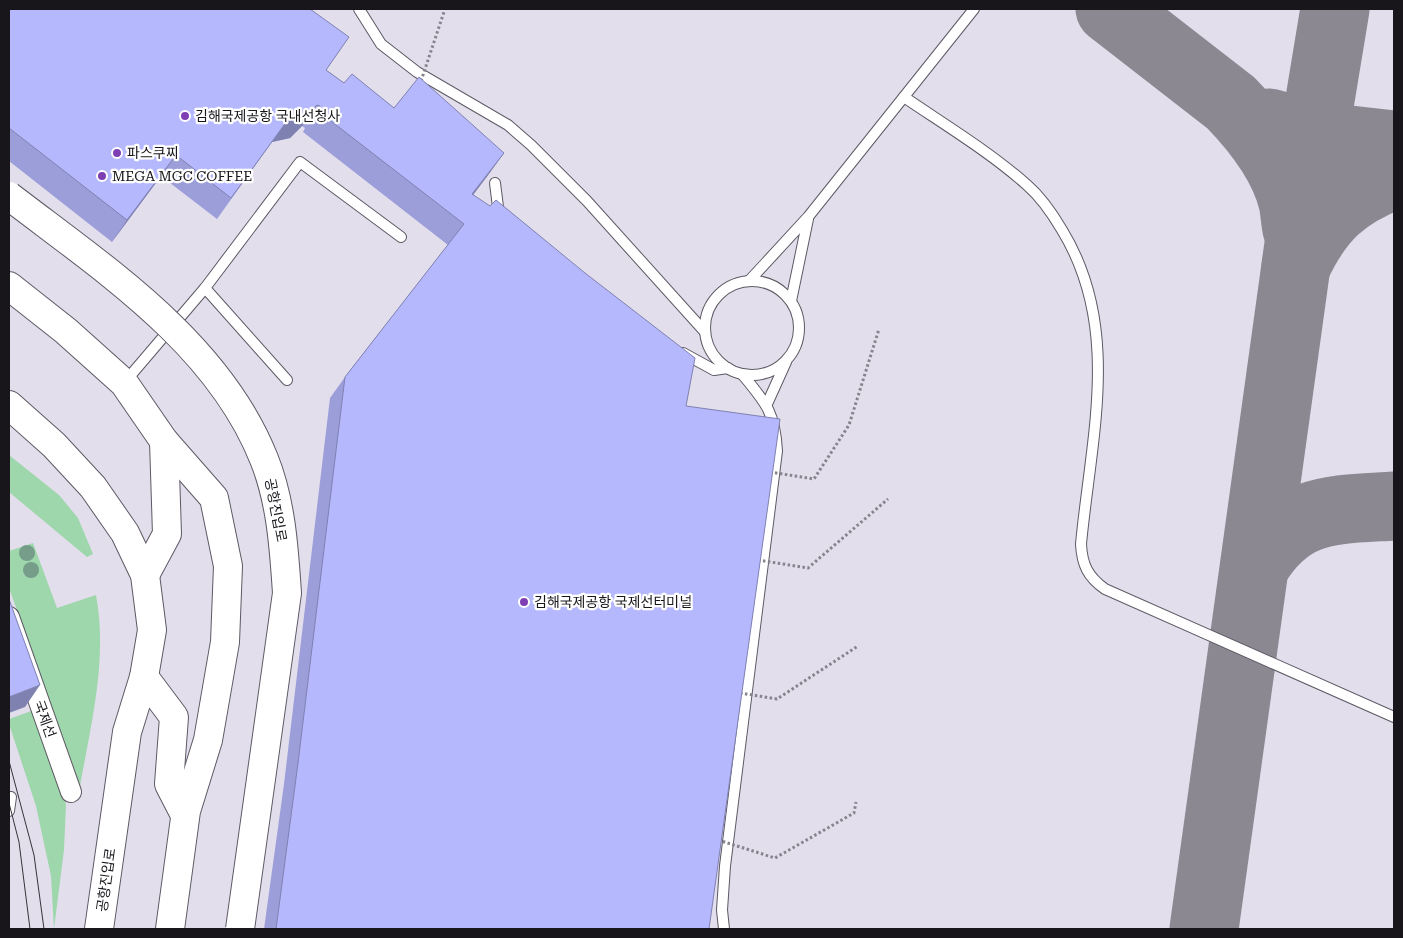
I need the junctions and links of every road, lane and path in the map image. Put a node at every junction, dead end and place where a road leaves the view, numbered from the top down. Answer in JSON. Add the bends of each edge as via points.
{"nodes":[{"id":1,"x":359,"y":9,"type":"edge"},
{"id":2,"x":445,"y":9,"type":"edge"},
{"id":3,"x":974,"y":9,"type":"edge"},
{"id":4,"x":418,"y":88,"type":"edge"},
{"id":5,"x":904,"y":97,"type":"junction"},
{"id":6,"x":495,"y":183,"type":"edge"},
{"id":7,"x":9,"y":196,"type":"edge"},
{"id":8,"x":808,"y":217,"type":"junction"},
{"id":9,"x":508,"y":227,"type":"edge"},
{"id":10,"x":401,"y":237,"type":"dead end"},
{"id":11,"x":749,"y":281,"type":"junction"},
{"id":12,"x":9,"y":286,"type":"edge"},
{"id":13,"x":205,"y":288,"type":"junction"},
{"id":14,"x":790,"y":301,"type":"junction"},
{"id":15,"x":879,"y":329,"type":"dead end"},
{"id":16,"x":706,"y":332,"type":"junction"},
{"id":17,"x":673,"y":346,"type":"edge"},
{"id":18,"x":787,"y":360,"type":"junction"},
{"id":19,"x":728,"y":368,"type":"junction"},
{"id":20,"x":742,"y":374,"type":"junction"},
{"id":21,"x":287,"y":380,"type":"dead end"},
{"id":22,"x":124,"y":383,"type":"junction"},
{"id":23,"x":767,"y":404,"type":"junction"},
{"id":24,"x":9,"y":405,"type":"edge"},
{"id":25,"x":164,"y":441,"type":"junction"},
{"id":26,"x":761,"y":470,"type":"edge"},
{"id":27,"x":888,"y":499,"type":"dead end"},
{"id":28,"x":748,"y":558,"type":"edge"},
{"id":29,"x":145,"y":575,"type":"junction"},
{"id":30,"x":9,"y":617,"type":"edge"},
{"id":31,"x":858,"y":646,"type":"dead end"},
{"id":32,"x":144,"y":677,"type":"junction"},
{"id":33,"x":730,"y":691,"type":"edge"},
{"id":34,"x":1394,"y":717,"type":"edge"},
{"id":35,"x":71,"y":792,"type":"dead end"},
{"id":36,"x":11,"y":796,"type":"dead end"},
{"id":37,"x":856,"y":802,"type":"dead end"},
{"id":38,"x":9,"y":812,"type":"edge"},
{"id":39,"x":185,"y":815,"type":"junction"},
{"id":40,"x":710,"y":837,"type":"edge"},
{"id":41,"x":99,"y":929,"type":"edge"},
{"id":42,"x":170,"y":929,"type":"edge"},
{"id":43,"x":240,"y":929,"type":"edge"},
{"id":44,"x":724,"y":929,"type":"edge"}],
"edges":[{"from":1,"to":16,"type":"lane","via":[[382,44],[417,72],[508,125],[531,145],[587,201]]},
{"from":2,"to":4,"type":"path","bridge":true},
{"from":3,"to":5,"type":"lane"},
{"from":5,"to":8,"type":"lane"},
{"from":5,"to":34,"type":"lane","via":[[987,153],[1027,185],[1047,206],[1083,270],[1094,311],[1099,373],[1081,544],[1082,561],[1090,576],[1105,589]]},
{"from":6,"to":9,"type":"lane","via":[[500,221]]},
{"from":7,"to":43,"type":"main road","name":"공항진입로","bridge":true,"via":[[165,321],[209,369],[234,404],[251,430],[267,468],[280,520],[287,593]]},
{"from":8,"to":11,"type":"lane"},
{"from":8,"to":14,"type":"lane"},
{"from":10,"to":13,"type":"lane","via":[[300,162]]},
{"from":11,"to":14,"type":"lane","via":[[765,283],[780,290]]},
{"from":11,"to":16,"type":"lane","via":[[722,292],[712,303]]},
{"from":12,"to":22,"type":"main road"},
{"from":13,"to":21,"type":"lane"},
{"from":13,"to":22,"type":"lane"},
{"from":14,"to":18,"type":"lane","via":[[798,316],[800,331],[796,347]]},
{"from":15,"to":26,"type":"path","bridge":true,"via":[[850,425],[814,479]]},
{"from":16,"to":19,"type":"lane","via":[[716,358]]},
{"from":17,"to":19,"type":"lane","via":[[714,370]]},
{"from":18,"to":20,"type":"lane","via":[[774,370],[759,375]]},
{"from":18,"to":23,"type":"lane"},
{"from":19,"to":20,"type":"lane"},
{"from":20,"to":23,"type":"lane"},
{"from":22,"to":25,"type":"main road"},
{"from":23,"to":44,"type":"lane","via":[[776,426],[778,451],[725,866]]},
{"from":24,"to":29,"type":"main road","name":"공항진입로","via":[[54,445],[93,487],[125,534]]},
{"from":25,"to":29,"type":"main road","via":[[166,534]]},
{"from":25,"to":39,"type":"main road","via":[[214,498],[228,566],[224,651],[208,740]]},
{"from":27,"to":28,"type":"path","bridge":true,"via":[[808,568]]},
{"from":29,"to":32,"type":"main road","name":"공항진입로","via":[[152,630]]},
{"from":30,"to":35,"type":"street","name":"국제선"},
{"from":31,"to":33,"type":"path","bridge":true,"via":[[777,699]]},
{"from":32,"to":39,"type":"main road","via":[[174,717],[169,784]]},
{"from":32,"to":41,"type":"main road","name":"공항진입로","via":[[126,732]]},
{"from":36,"to":38,"type":"lane"},
{"from":37,"to":40,"type":"path","bridge":true,"via":[[854,813],[775,858]]},
{"from":39,"to":42,"type":"main road"}]}
